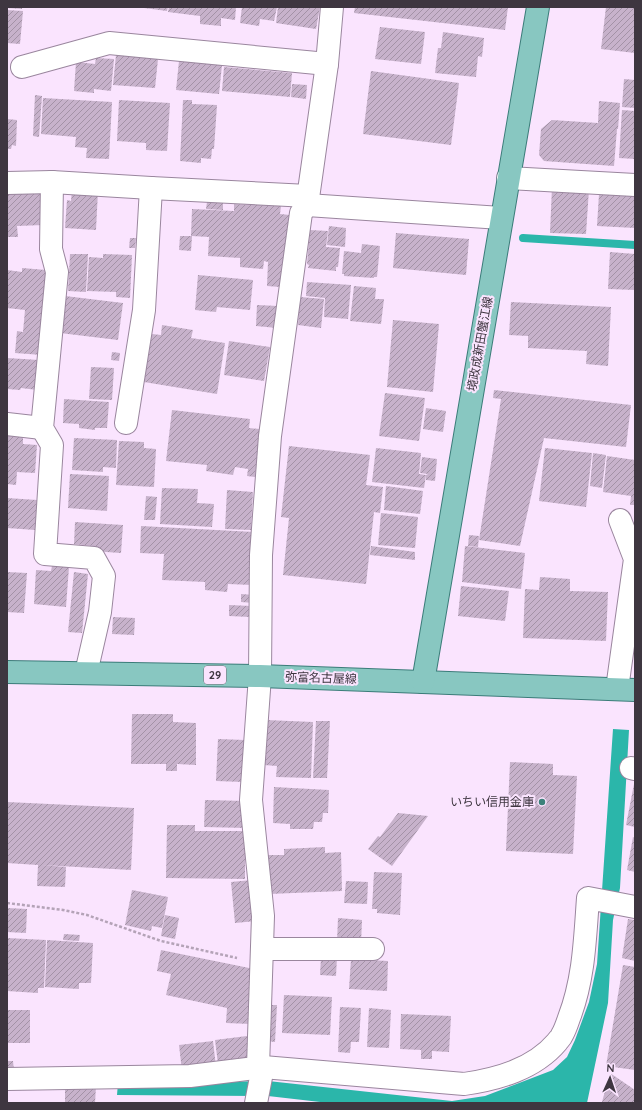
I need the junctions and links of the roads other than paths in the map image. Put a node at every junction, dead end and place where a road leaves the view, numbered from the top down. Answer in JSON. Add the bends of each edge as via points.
{"nodes":[{"id":1,"x":332,"y":7,"type":"edge"},
{"id":2,"x":538,"y":7,"type":"edge"},
{"id":3,"x":327,"y":64,"type":"junction"},
{"id":4,"x":22,"y":66,"type":"dead end"},
{"id":5,"x":508,"y":178,"type":"junction"},
{"id":6,"x":52,"y":182,"type":"junction"},
{"id":7,"x":7,"y":183,"type":"edge"},
{"id":8,"x":635,"y":185,"type":"edge"},
{"id":9,"x":151,"y":188,"type":"junction"},
{"id":10,"x":308,"y":200,"type":"junction"},
{"id":11,"x":501,"y":218,"type":"junction"},
{"id":12,"x":126,"y":423,"type":"dead end"},
{"id":13,"x":7,"y":424,"type":"edge"},
{"id":14,"x":42,"y":428,"type":"junction"},
{"id":15,"x":620,"y":520,"type":"dead end"},
{"id":16,"x":7,"y":672,"type":"edge"},
{"id":17,"x":86,"y":673,"type":"junction"},
{"id":18,"x":260,"y":676,"type":"junction"},
{"id":19,"x":423,"y":682,"type":"junction"},
{"id":20,"x":626,"y":690,"type":"edge"},
{"id":21,"x":630,"y":906,"type":"edge"},
{"id":22,"x":373,"y":949,"type":"dead end"},
{"id":23,"x":262,"y":957,"type":"junction"},
{"id":24,"x":261,"y":1070,"type":"junction"},
{"id":25,"x":7,"y":1079,"type":"edge"},
{"id":26,"x":256,"y":1102,"type":"edge"}],
"edges":[{"from":1,"to":3,"type":"street"},
{"from":2,"to":5,"type":"main road","name":"境政成新田蟹江線"},
{"from":3,"to":4,"type":"street","via":[[109,43]]},
{"from":3,"to":10,"type":"street"},
{"from":5,"to":8,"type":"street"},
{"from":5,"to":11,"type":"main road","name":"境政成新田蟹江線"},
{"from":6,"to":7,"type":"street"},
{"from":6,"to":9,"type":"street"},
{"from":6,"to":14,"type":"street","via":[[51,249],[57,272]]},
{"from":9,"to":10,"type":"street"},
{"from":9,"to":12,"type":"street","via":[[144,310]]},
{"from":10,"to":11,"type":"street"},
{"from":10,"to":18,"type":"street","via":[[301,213],[270,436],[262,554]]},
{"from":11,"to":19,"type":"main road","name":"境政成新田蟹江線"},
{"from":13,"to":14,"type":"street"},
{"from":14,"to":17,"type":"street","via":[[52,445],[45,554],[94,558],[104,576],[100,612]]},
{"from":15,"to":20,"type":"street","via":[[635,559]]},
{"from":16,"to":17,"type":"main road","name":"弥富名古屋線","number":"29"},
{"from":17,"to":18,"type":"main road","name":"弥富名古屋線","number":"29"},
{"from":18,"to":19,"type":"main road","name":"弥富名古屋線","number":"29"},
{"from":18,"to":23,"type":"street","via":[[251,800],[263,916]]},
{"from":19,"to":20,"type":"main road","name":"弥富名古屋線","number":"29"},
{"from":21,"to":24,"type":"street","via":[[588,898],[583,965],[575,1002],[562,1035],[550,1051],[515,1071],[482,1082],[464,1084]]},
{"from":22,"to":23,"type":"street"},
{"from":23,"to":24,"type":"street"},
{"from":24,"to":25,"type":"street","via":[[190,1076]]},
{"from":24,"to":26,"type":"street"}]}
